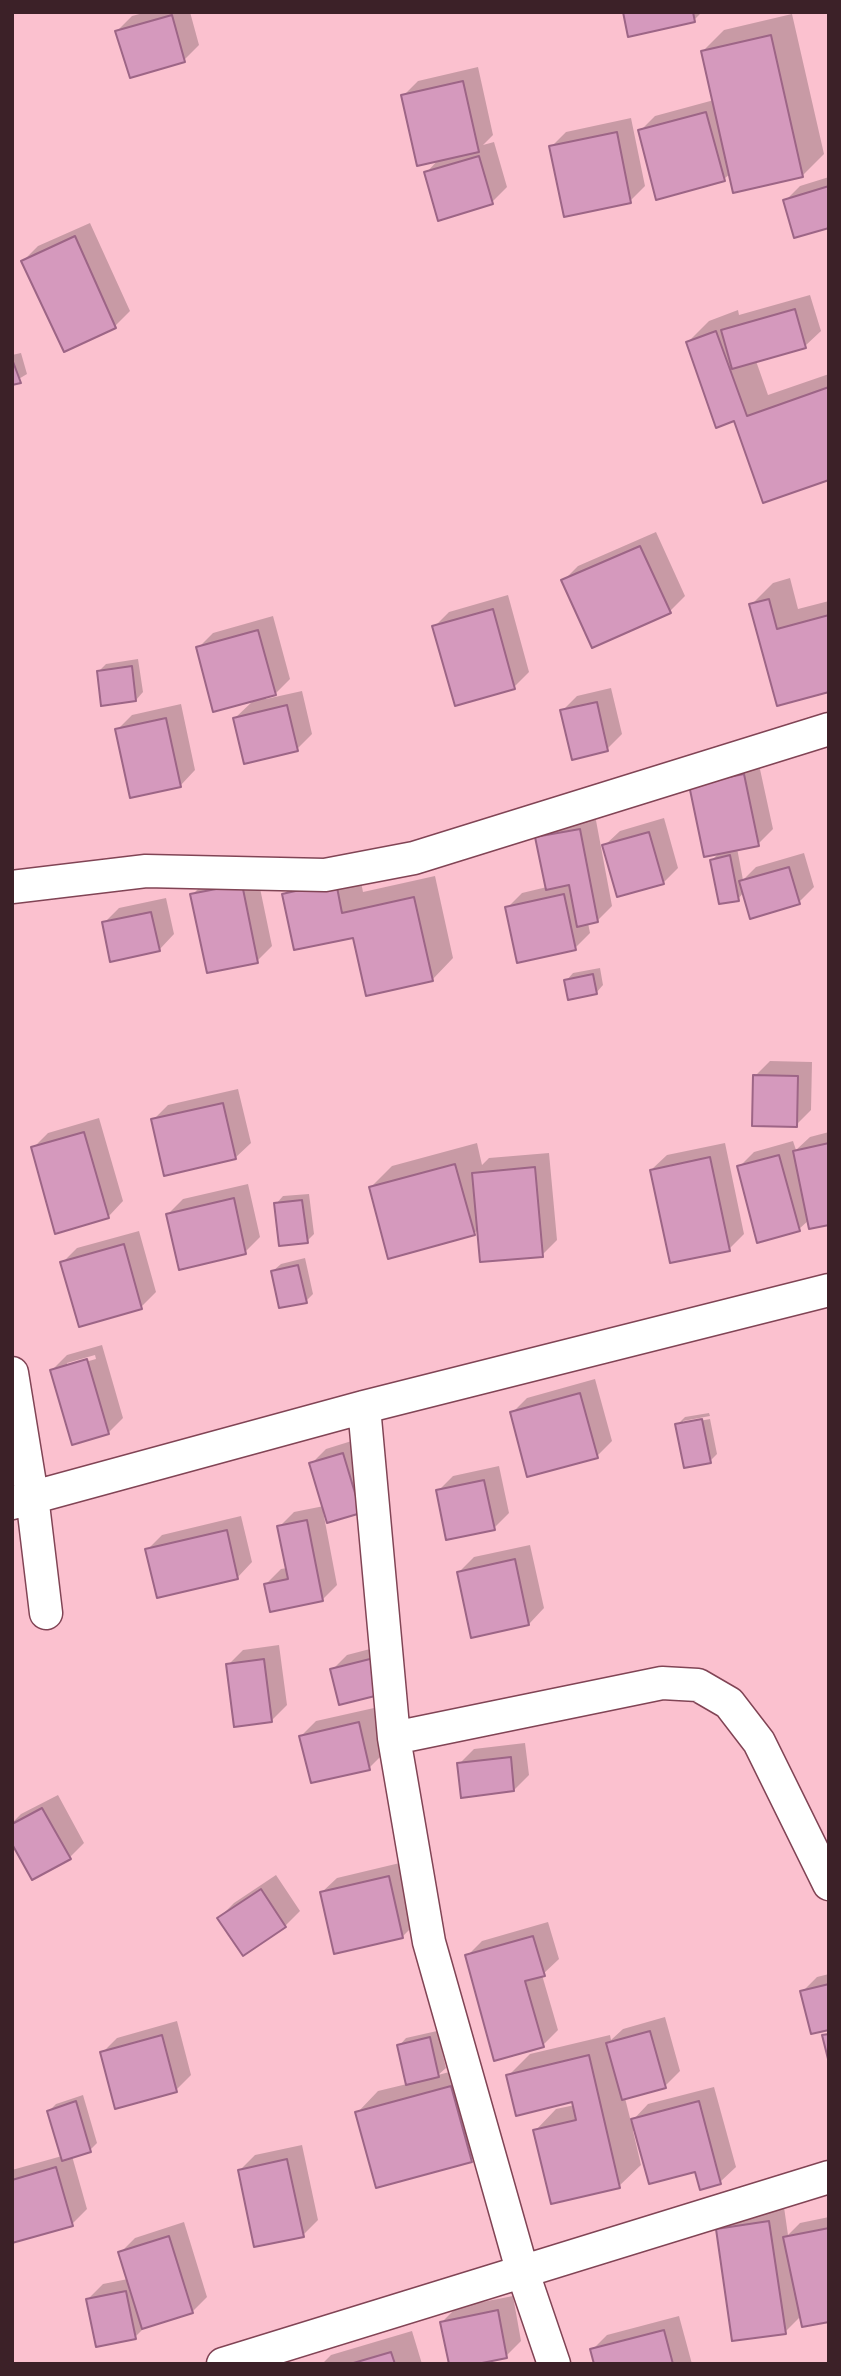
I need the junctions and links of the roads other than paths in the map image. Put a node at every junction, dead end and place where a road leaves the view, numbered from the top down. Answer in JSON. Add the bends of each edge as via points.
{"nodes":[{"id":1,"x":829,"y":729,"type":"edge"},
{"id":2,"x":12,"y":887,"type":"edge"},
{"id":3,"x":829,"y":1290,"type":"edge"},
{"id":4,"x":12,"y":1373,"type":"edge"},
{"id":5,"x":364,"y":1407,"type":"junction"},
{"id":6,"x":22,"y":1500,"type":"edge"},
{"id":7,"x":46,"y":1613,"type":"dead end"},
{"id":8,"x":394,"y":1738,"type":"junction"},
{"id":9,"x":829,"y":1884,"type":"edge"},
{"id":10,"x":829,"y":2177,"type":"edge"},
{"id":11,"x":522,"y":2270,"type":"junction"},
{"id":12,"x":223,"y":2364,"type":"edge"},
{"id":13,"x":554,"y":2364,"type":"edge"}],
"edges":[{"from":1,"to":2,"type":"street","via":[[414,858],[325,875],[146,871]]},
{"from":3,"to":5,"type":"street"},
{"from":4,"to":6,"type":"street"},
{"from":5,"to":6,"type":"street"},
{"from":5,"to":8,"type":"street"},
{"from":6,"to":7,"type":"street"},
{"from":8,"to":9,"type":"street","via":[[662,1683],[698,1685],[729,1703],[759,1742]]},
{"from":8,"to":11,"type":"street","via":[[429,1942]]},
{"from":10,"to":11,"type":"street"},
{"from":11,"to":12,"type":"street"},
{"from":11,"to":13,"type":"street"}]}
